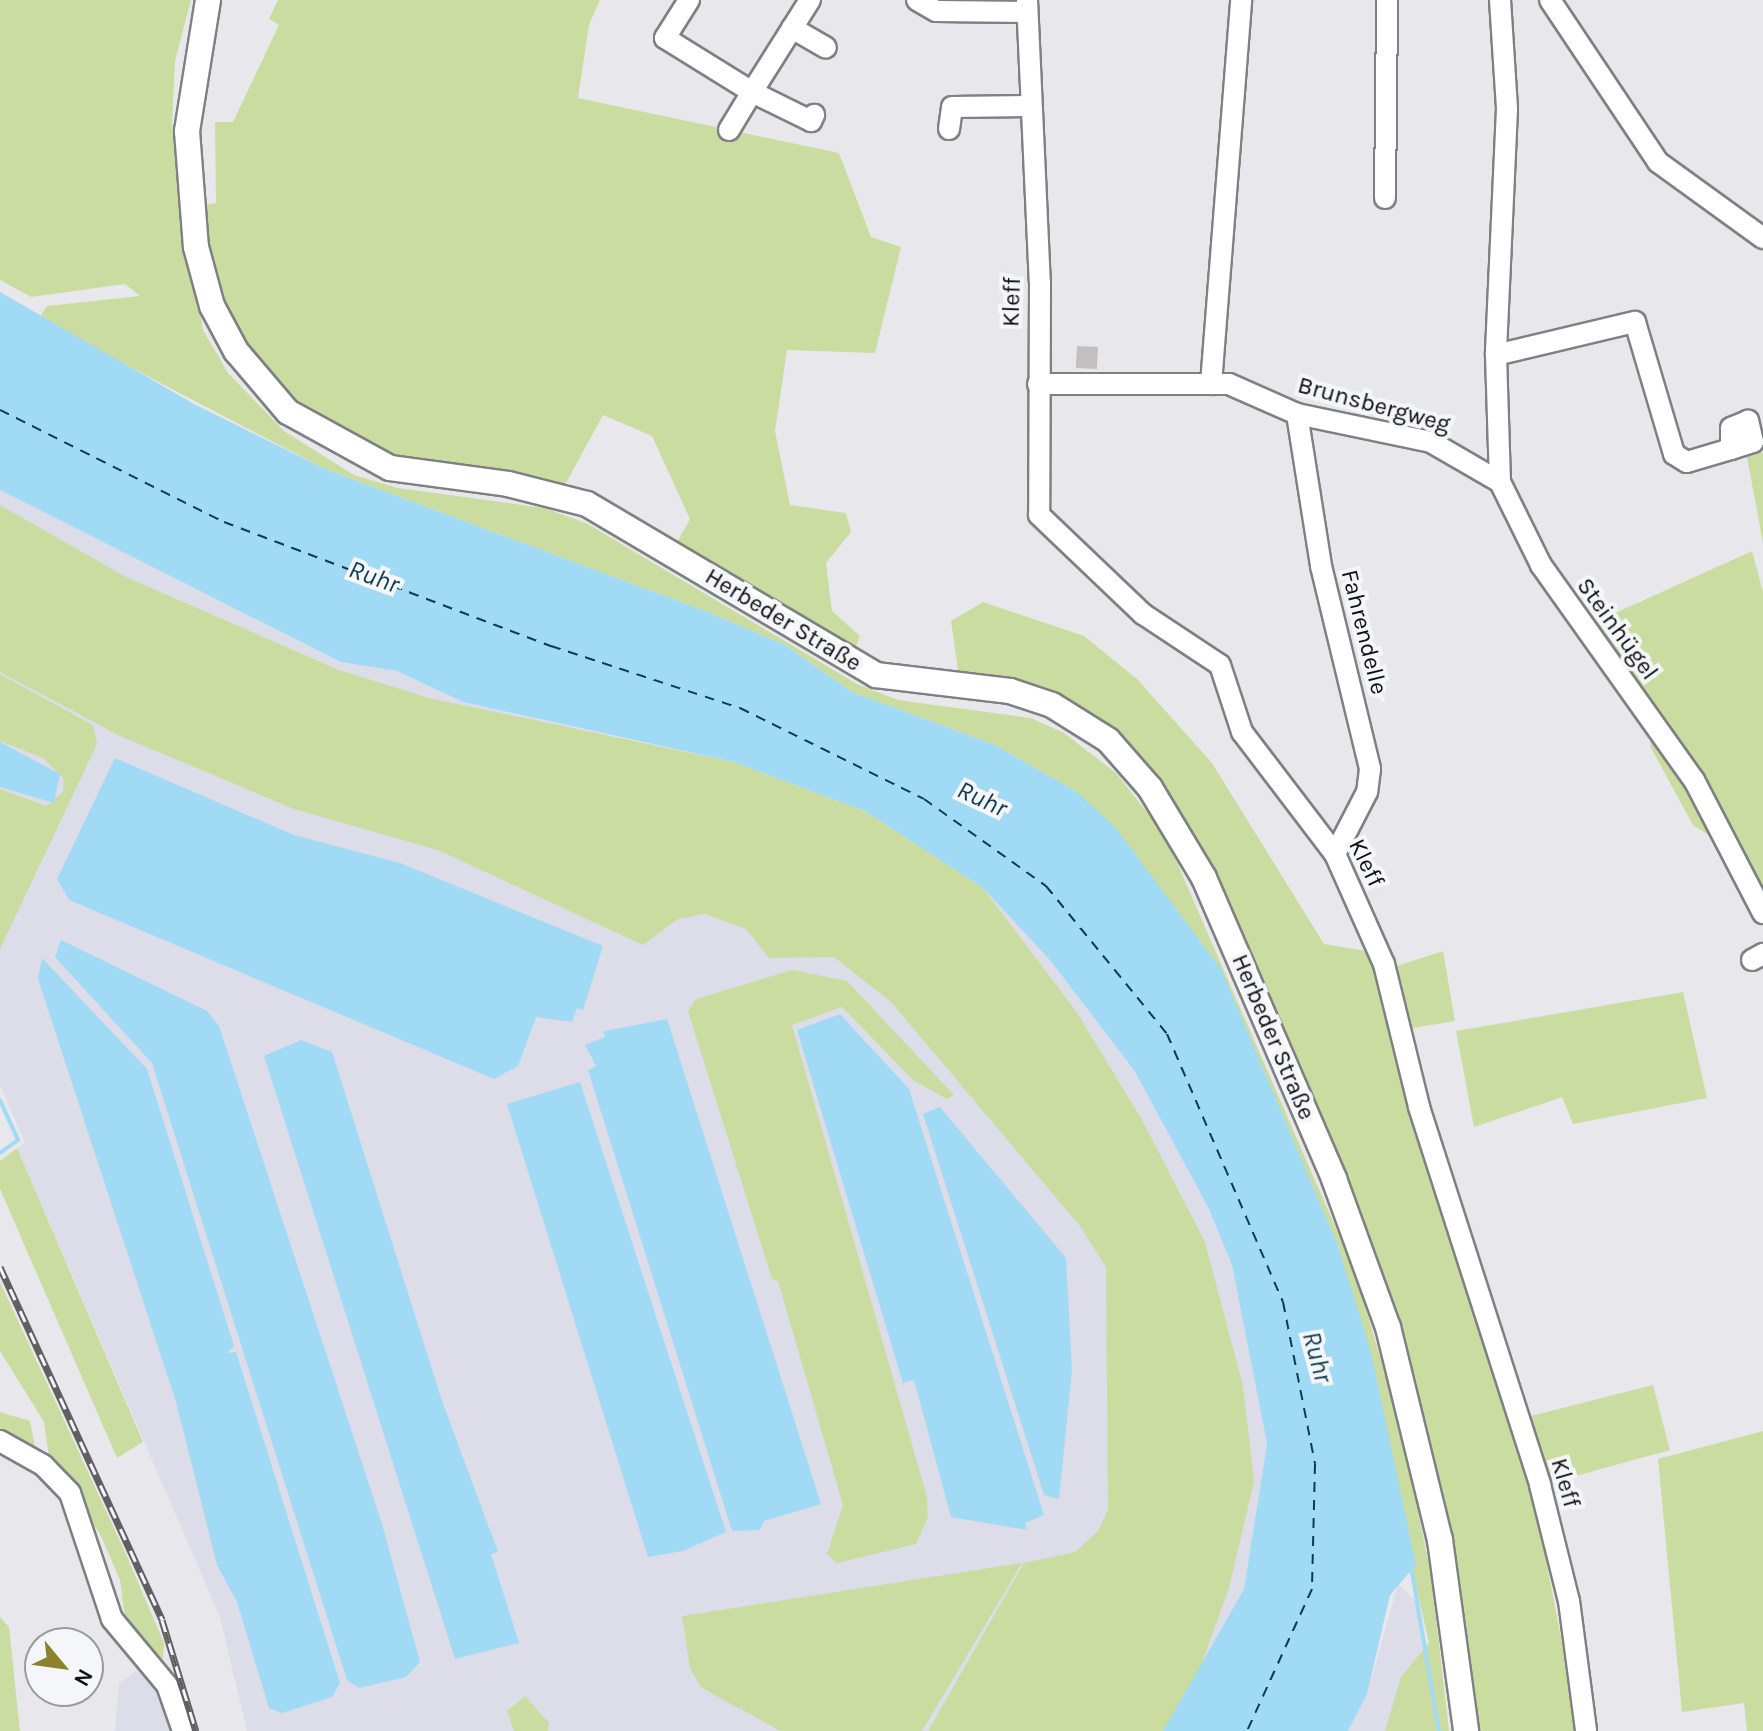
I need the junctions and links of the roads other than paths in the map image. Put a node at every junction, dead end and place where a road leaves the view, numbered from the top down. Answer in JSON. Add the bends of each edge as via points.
{"nodes":[{"id":1,"x":208,"y":0,"type":"edge"},
{"id":2,"x":689,"y":0,"type":"edge"},
{"id":3,"x":810,"y":0,"type":"edge"},
{"id":4,"x":917,"y":0,"type":"edge"},
{"id":5,"x":1241,"y":0,"type":"edge"},
{"id":6,"x":1387,"y":0,"type":"edge"},
{"id":7,"x":1500,"y":0,"type":"edge"},
{"id":8,"x":1550,"y":0,"type":"edge"},
{"id":9,"x":1027,"y":6,"type":"edge"},
{"id":10,"x":792,"y":28,"type":"junction"},
{"id":11,"x":826,"y":48,"type":"dead end"},
{"id":12,"x":752,"y":92,"type":"junction"},
{"id":13,"x":1030,"y":106,"type":"junction"},
{"id":14,"x":814,"y":115,"type":"dead end"},
{"id":15,"x":949,"y":129,"type":"dead end"},
{"id":16,"x":729,"y":130,"type":"dead end"},
{"id":17,"x":1385,"y":198,"type":"dead end"},
{"id":18,"x":1763,"y":238,"type":"edge"},
{"id":19,"x":1496,"y":355,"type":"junction"},
{"id":20,"x":1038,"y":384,"type":"junction"},
{"id":21,"x":1211,"y":384,"type":"junction"},
{"id":22,"x":1297,"y":414,"type":"junction"},
{"id":23,"x":1731,"y":449,"type":"dead end"},
{"id":24,"x":1500,"y":482,"type":"junction"},
{"id":25,"x":1335,"y":854,"type":"junction"},
{"id":26,"x":1763,"y":913,"type":"edge"},
{"id":27,"x":0,"y":1441,"type":"edge"},
{"id":28,"x":183,"y":1731,"type":"edge"},
{"id":29,"x":1466,"y":1731,"type":"edge"},
{"id":30,"x":1586,"y":1731,"type":"edge"}],
"edges":[{"from":1,"to":29,"type":"main road","name":"Herbeder Straße","via":[[187,131],[197,254],[212,306],[236,351],[288,412],[390,468],[508,484],[587,504],[876,675],[1010,691],[1052,705],[1108,740],[1150,788],[1204,878],[1334,1179],[1388,1327],[1440,1540]]},
{"from":2,"to":12,"type":"street","via":[[665,38]]},
{"from":3,"to":10,"type":"street"},
{"from":4,"to":9,"type":"street","via":[[936,11]]},
{"from":5,"to":21,"type":"street"},
{"from":6,"to":17,"type":"street"},
{"from":7,"to":19,"type":"street","name":"Steinhügel","via":[[1507,109]]},
{"from":8,"to":18,"type":"street","via":[[1658,162]]},
{"from":9,"to":13,"type":"street","name":"Kleff"},
{"from":10,"to":11,"type":"street"},
{"from":10,"to":12,"type":"street"},
{"from":12,"to":14,"type":"street","via":[[811,121]]},
{"from":12,"to":16,"type":"street"},
{"from":13,"to":15,"type":"street","via":[[952,107]]},
{"from":13,"to":20,"type":"street","name":"Kleff"},
{"from":19,"to":23,"type":"street","via":[[1635,322],[1674,454],[1687,462]]},
{"from":19,"to":24,"type":"street","name":"Steinhügel"},
{"from":20,"to":21,"type":"street","name":"Brunsbergweg"},
{"from":20,"to":25,"type":"street","name":"Kleff","via":[[1037,506],[1043,523],[1143,614],[1220,665],[1242,732]]},
{"from":21,"to":22,"type":"street","name":"Brunsbergweg"},
{"from":22,"to":24,"type":"street","name":"Brunsbergweg","via":[[1431,442]]},
{"from":22,"to":25,"type":"street","name":"Fahrendelle","via":[[1321,566],[1370,769],[1367,792]]},
{"from":24,"to":26,"type":"street","name":"Steinhügel","via":[[1541,565],[1694,780]]},
{"from":25,"to":30,"type":"street","name":"Kleff","via":[[1384,964],[1419,1107],[1540,1485],[1569,1601]]},
{"from":27,"to":28,"type":"street","via":[[43,1465],[70,1493],[112,1619],[167,1685]]}]}
